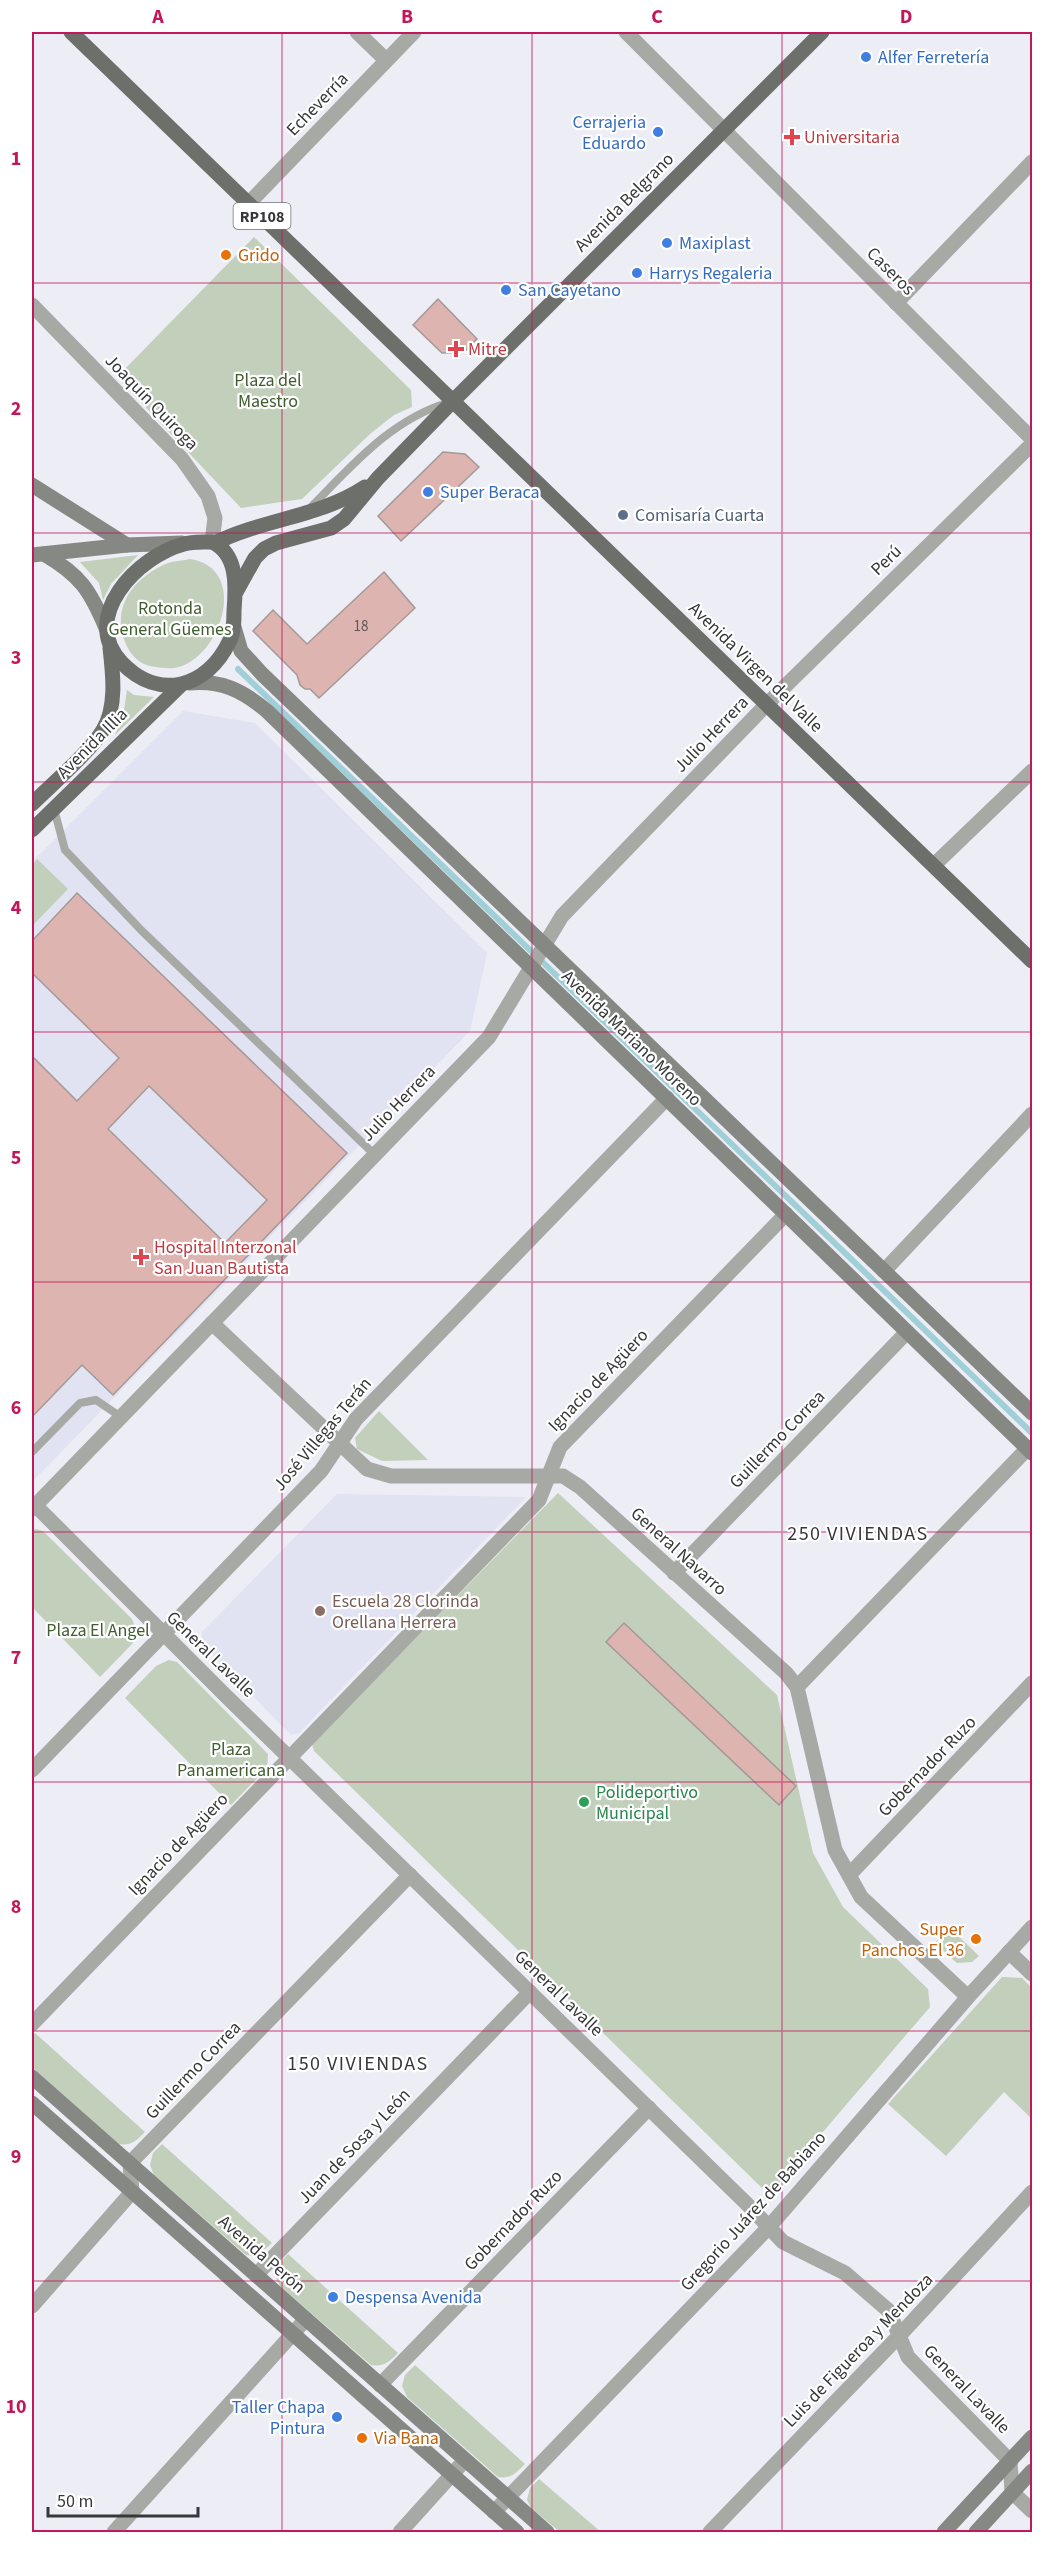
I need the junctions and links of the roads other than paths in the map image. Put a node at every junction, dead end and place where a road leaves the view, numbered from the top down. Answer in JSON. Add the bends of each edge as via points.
{"nodes":[{"id":1,"x":71,"y":32,"type":"edge"},
{"id":2,"x":357,"y":32,"type":"edge"},
{"id":3,"x":414,"y":32,"type":"edge"},
{"id":4,"x":626,"y":32,"type":"edge"},
{"id":5,"x":822,"y":32,"type":"edge"},
{"id":6,"x":386,"y":60,"type":"junction"},
{"id":7,"x":723,"y":130,"type":"junction"},
{"id":8,"x":1032,"y":162,"type":"edge"},
{"id":9,"x":249,"y":203,"type":"junction"},
{"id":10,"x":896,"y":303,"type":"junction"},
{"id":11,"x":32,"y":305,"type":"edge"},
{"id":12,"x":453,"y":401,"type":"junction"},
{"id":13,"x":1032,"y":439,"type":"edge"},
{"id":14,"x":1032,"y":444,"type":"edge"},
{"id":15,"x":378,"y":478,"type":"junction"},
{"id":16,"x":32,"y":485,"type":"edge"},
{"id":17,"x":305,"y":513,"type":"junction"},
{"id":18,"x":213,"y":542,"type":"junction"},
{"id":19,"x":185,"y":543,"type":"junction"},
{"id":20,"x":127,"y":545,"type":"junction"},
{"id":21,"x":38,"y":555,"type":"edge"},
{"id":22,"x":236,"y":592,"type":"junction"},
{"id":23,"x":234,"y":627,"type":"junction"},
{"id":24,"x":107,"y":635,"type":"junction"},
{"id":25,"x":185,"y":684,"type":"junction"},
{"id":26,"x":767,"y":704,"type":"junction"},
{"id":27,"x":1032,"y":771,"type":"edge"},
{"id":28,"x":32,"y":804,"type":"edge"},
{"id":29,"x":54,"y":809,"type":"junction"},
{"id":30,"x":32,"y":830,"type":"edge"},
{"id":31,"x":934,"y":865,"type":"junction"},
{"id":32,"x":545,"y":944,"type":"junction"},
{"id":33,"x":1032,"y":961,"type":"edge"},
{"id":34,"x":532,"y":969,"type":"junction"},
{"id":35,"x":667,"y":1098,"type":"junction"},
{"id":36,"x":1032,"y":1114,"type":"edge"},
{"id":37,"x":375,"y":1155,"type":"junction"},
{"id":38,"x":786,"y":1214,"type":"junction"},
{"id":39,"x":884,"y":1271,"type":"junction"},
{"id":40,"x":212,"y":1323,"type":"junction"},
{"id":41,"x":908,"y":1332,"type":"junction"},
{"id":42,"x":1032,"y":1413,"type":"edge"},
{"id":43,"x":121,"y":1417,"type":"junction"},
{"id":44,"x":339,"y":1445,"type":"junction"},
{"id":45,"x":1030,"y":1451,"type":"edge"},
{"id":46,"x":32,"y":1452,"type":"edge"},
{"id":47,"x":548,"y":1477,"type":"junction"},
{"id":48,"x":33,"y":1507,"type":"edge"},
{"id":49,"x":675,"y":1573,"type":"junction"},
{"id":50,"x":163,"y":1635,"type":"junction"},
{"id":51,"x":1032,"y":1683,"type":"edge"},
{"id":52,"x":797,"y":1687,"type":"junction"},
{"id":53,"x":288,"y":1756,"type":"junction"},
{"id":54,"x":32,"y":1770,"type":"edge"},
{"id":55,"x":410,"y":1875,"type":"junction"},
{"id":56,"x":849,"y":1875,"type":"junction"},
{"id":57,"x":1032,"y":1927,"type":"edge"},
{"id":58,"x":1009,"y":1952,"type":"junction"},
{"id":59,"x":1032,"y":1974,"type":"edge"},
{"id":60,"x":530,"y":1992,"type":"junction"},
{"id":61,"x":968,"y":1997,"type":"junction"},
{"id":62,"x":32,"y":2024,"type":"edge"},
{"id":63,"x":32,"y":2077,"type":"edge"},
{"id":64,"x":32,"y":2103,"type":"edge"},
{"id":65,"x":649,"y":2108,"type":"junction"},
{"id":66,"x":130,"y":2163,"type":"junction"},
{"id":67,"x":132,"y":2192,"type":"junction"},
{"id":68,"x":1032,"y":2192,"type":"edge"},
{"id":69,"x":768,"y":2228,"type":"junction"},
{"id":70,"x":256,"y":2276,"type":"junction"},
{"id":71,"x":32,"y":2306,"type":"edge"},
{"id":72,"x":306,"y":2319,"type":"junction"},
{"id":73,"x":293,"y":2334,"type":"junction"},
{"id":74,"x":898,"y":2337,"type":"junction"},
{"id":75,"x":380,"y":2385,"type":"junction"},
{"id":76,"x":1032,"y":2437,"type":"edge"},
{"id":77,"x":465,"y":2460,"type":"junction"},
{"id":78,"x":1010,"y":2461,"type":"junction"},
{"id":79,"x":1032,"y":2471,"type":"edge"},
{"id":80,"x":452,"y":2475,"type":"junction"},
{"id":81,"x":1012,"y":2493,"type":"junction"},
{"id":82,"x":507,"y":2498,"type":"junction"},
{"id":83,"x":1032,"y":2511,"type":"edge"},
{"id":84,"x":494,"y":2512,"type":"junction"},
{"id":85,"x":114,"y":2532,"type":"edge"},
{"id":86,"x":400,"y":2532,"type":"edge"},
{"id":87,"x":517,"y":2532,"type":"edge"},
{"id":88,"x":547,"y":2532,"type":"edge"},
{"id":89,"x":710,"y":2532,"type":"edge"},
{"id":90,"x":945,"y":2532,"type":"edge"},
{"id":91,"x":976,"y":2532,"type":"edge"}],
"edges":[{"from":1,"to":9,"type":"main road","number":"RP108"},
{"from":2,"to":6,"type":"street"},
{"from":3,"to":6,"type":"street","name":"Echeverría"},
{"from":4,"to":7,"type":"street","name":"Caseros"},
{"from":5,"to":7,"type":"main road","name":"Avenida Belgrano"},
{"from":6,"to":9,"type":"street","name":"Echeverría"},
{"from":7,"to":10,"type":"street","name":"Caseros"},
{"from":7,"to":12,"type":"main road","name":"Avenida Belgrano"},
{"from":8,"to":10,"type":"street"},
{"from":9,"to":12,"type":"main road","number":"RP108"},
{"from":10,"to":13,"type":"street","name":"Caseros"},
{"from":11,"to":18,"type":"street","name":"Joaquín Quiroga","via":[[182,459],[208,496],[215,518]]},
{"from":12,"to":15,"type":"main road"},
{"from":12,"to":17,"type":"lane","via":[[425,409],[381,438]]},
{"from":12,"to":26,"type":"main road","name":"Avenida Virgen del Valle"},
{"from":14,"to":26,"type":"street","name":"Perú"},
{"from":15,"to":17,"type":"main road","via":[[340,502]]},
{"from":15,"to":22,"type":"main road","via":[[344,519],[331,528],[264,549]]},
{"from":16,"to":20,"type":"main road"},
{"from":17,"to":18,"type":"main road"},
{"from":18,"to":19,"type":"main road"},
{"from":18,"to":22,"type":"main road","via":[[234,570]]},
{"from":19,"to":20,"type":"main road"},
{"from":19,"to":24,"type":"main road","via":[[149,560],[122,586],[111,607]]},
{"from":20,"to":21,"type":"main road"},
{"from":21,"to":24,"type":"main road","via":[[69,568],[86,586]]},
{"from":22,"to":23,"type":"main road"},
{"from":23,"to":25,"type":"main road","via":[[222,654]]},
{"from":23,"to":32,"type":"main road","name":"Avenida Mariano Moreno","via":[[241,651],[262,674]]},
{"from":24,"to":25,"type":"main road","via":[[120,661],[134,673],[164,687]]},
{"from":24,"to":28,"type":"main road","name":"Avenida Illia","via":[[113,686],[104,730]]},
{"from":25,"to":29,"type":"main road","name":"Avenida Illia"},
{"from":25,"to":34,"type":"main road","name":"Avenida Mariano Moreno","via":[[215,682],[253,699]]},
{"from":26,"to":31,"type":"main road","name":"Avenida Virgen del Valle"},
{"from":26,"to":32,"type":"street","name":"Julio Herrera","via":[[562,916]]},
{"from":27,"to":31,"type":"street"},
{"from":29,"to":30,"type":"main road","name":"Avenida Illia"},
{"from":29,"to":37,"type":"lane","via":[[65,850],[142,931]]},
{"from":31,"to":33,"type":"main road","name":"Avenida Virgen del Valle"},
{"from":32,"to":34,"type":"street","name":"Julio Herrera"},
{"from":32,"to":39,"type":"main road","name":"Avenida Mariano Moreno"},
{"from":34,"to":35,"type":"main road","name":"Avenida Mariano Moreno"},
{"from":34,"to":37,"type":"street","name":"Julio Herrera","via":[[489,1037]]},
{"from":35,"to":38,"type":"main road","name":"Avenida Mariano Moreno"},
{"from":35,"to":44,"type":"street","name":"José Villegas Terán","via":[[356,1419]]},
{"from":36,"to":39,"type":"street"},
{"from":37,"to":40,"type":"street","name":"Julio Herrera"},
{"from":38,"to":41,"type":"main road","name":"Avenida Mariano Moreno"},
{"from":38,"to":47,"type":"street","name":"Ignacio de Agüero","via":[[560,1448]]},
{"from":39,"to":42,"type":"main road","name":"Avenida Mariano Moreno"},
{"from":40,"to":43,"type":"street","name":"Julio Herrera"},
{"from":40,"to":44,"type":"street","name":"General Navarro"},
{"from":41,"to":45,"type":"main road","name":"Avenida Mariano Moreno"},
{"from":41,"to":49,"type":"street","name":"Guillermo Correa"},
{"from":43,"to":46,"type":"lane","via":[[96,1400],[80,1403]]},
{"from":43,"to":48,"type":"street","name":"Julio Herrera"},
{"from":44,"to":47,"type":"street","name":"General Navarro","via":[[366,1468],[391,1476]]},
{"from":44,"to":50,"type":"street","name":"José Villegas Terán","via":[[321,1471]]},
{"from":45,"to":52,"type":"street"},
{"from":47,"to":49,"type":"street","name":"General Navarro","via":[[563,1476],[580,1487]]},
{"from":47,"to":53,"type":"street","name":"Ignacio de Agüero","via":[[539,1500]]},
{"from":48,"to":50,"type":"street","name":"General Lavalle"},
{"from":49,"to":52,"type":"street","name":"General Navarro"},
{"from":50,"to":53,"type":"street","name":"General Lavalle"},
{"from":50,"to":54,"type":"street","name":"José Villegas Terán"},
{"from":51,"to":56,"type":"street","name":"Gobernador Ruzo"},
{"from":52,"to":56,"type":"street","name":"General Navarro","via":[[835,1850]]},
{"from":53,"to":55,"type":"street","name":"General Lavalle"},
{"from":53,"to":62,"type":"street","name":"Ignacio de Agüero"},
{"from":55,"to":60,"type":"street","name":"General Lavalle"},
{"from":55,"to":66,"type":"street","name":"Guillermo Correa"},
{"from":56,"to":61,"type":"street","name":"General Navarro","via":[[861,1897]]},
{"from":57,"to":58,"type":"street","name":"Gregorio Juárez de Babiano"},
{"from":58,"to":59,"type":"street"},
{"from":58,"to":61,"type":"street","name":"Gregorio Juárez de Babiano"},
{"from":60,"to":65,"type":"street","name":"General Lavalle"},
{"from":60,"to":70,"type":"street","name":"Juan de Sosa y León"},
{"from":61,"to":69,"type":"street","name":"Gregorio Juárez de Babiano"},
{"from":63,"to":66,"type":"main road","name":"Avenida Perón"},
{"from":64,"to":67,"type":"main road"},
{"from":65,"to":69,"type":"street","name":"General Lavalle"},
{"from":65,"to":75,"type":"street","name":"Gobernador Ruzo"},
{"from":66,"to":67,"type":"street"},
{"from":66,"to":70,"type":"main road","name":"Avenida Perón"},
{"from":67,"to":71,"type":"street"},
{"from":67,"to":73,"type":"main road"},
{"from":68,"to":74,"type":"street","name":"Luis de Figueroa y Mendoza"},
{"from":69,"to":74,"type":"street","name":"General Lavalle","via":[[783,2242],[845,2273],[889,2311]]},
{"from":69,"to":82,"type":"street","name":"Gregorio Juárez de Babiano"},
{"from":70,"to":72,"type":"main road","name":"Avenida Perón"},
{"from":72,"to":73,"type":"street"},
{"from":72,"to":75,"type":"main road","name":"Avenida Perón"},
{"from":73,"to":80,"type":"main road"},
{"from":73,"to":85,"type":"street"},
{"from":74,"to":78,"type":"street","name":"General Lavalle","via":[[908,2357]]},
{"from":74,"to":89,"type":"street","name":"Luis de Figueroa y Mendoza"},
{"from":75,"to":77,"type":"main road","name":"Avenida Perón"},
{"from":76,"to":78,"type":"main road"},
{"from":77,"to":80,"type":"street"},
{"from":77,"to":82,"type":"main road","name":"Avenida Perón"},
{"from":78,"to":81,"type":"street","name":"General Lavalle"},
{"from":78,"to":90,"type":"main road"},
{"from":79,"to":81,"type":"main road"},
{"from":80,"to":84,"type":"main road"},
{"from":80,"to":86,"type":"street"},
{"from":81,"to":83,"type":"street"},
{"from":81,"to":91,"type":"main road"},
{"from":82,"to":84,"type":"street","name":"Gregorio Juárez de Babiano"},
{"from":82,"to":88,"type":"main road","name":"Avenida Perón"},
{"from":84,"to":87,"type":"main road"}]}
